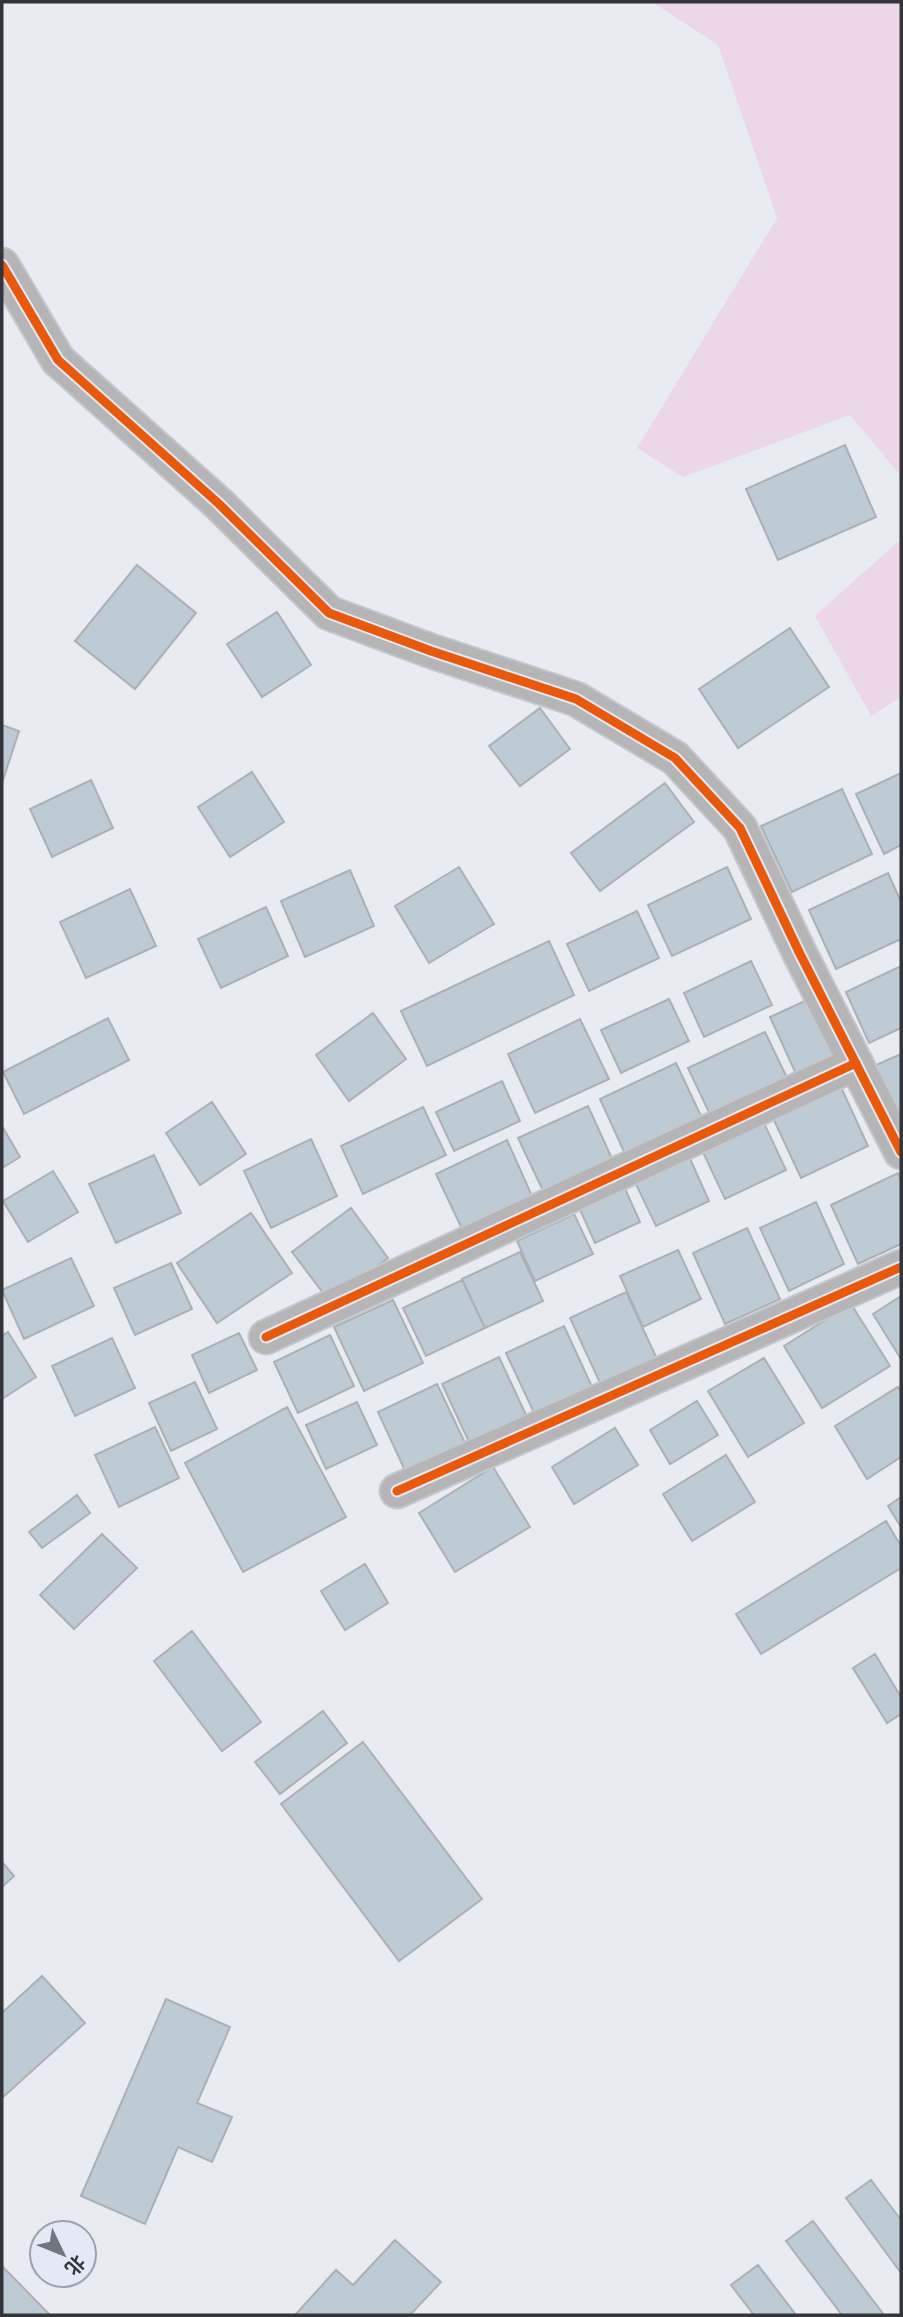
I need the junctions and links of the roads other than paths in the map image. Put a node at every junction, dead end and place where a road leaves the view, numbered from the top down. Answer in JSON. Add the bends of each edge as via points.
{"nodes":[{"id":1,"x":2,"y":265,"type":"edge"},
{"id":2,"x":856,"y":1063,"type":"junction"},
{"id":3,"x":901,"y":1152,"type":"edge"},
{"id":4,"x":901,"y":1267,"type":"edge"},
{"id":5,"x":266,"y":1337,"type":"dead end"},
{"id":6,"x":397,"y":1491,"type":"dead end"}],
"edges":[{"from":1,"to":2,"type":"street","via":[[58,360],[218,503],[329,613],[576,699],[675,758],[740,828]]},
{"from":2,"to":3,"type":"street"},
{"from":2,"to":5,"type":"street"},
{"from":4,"to":6,"type":"street"}]}
